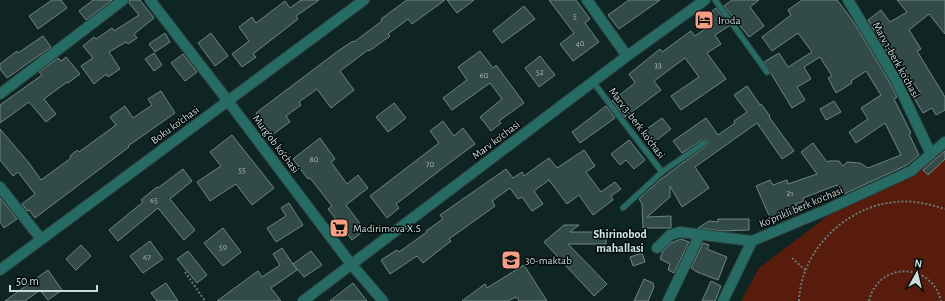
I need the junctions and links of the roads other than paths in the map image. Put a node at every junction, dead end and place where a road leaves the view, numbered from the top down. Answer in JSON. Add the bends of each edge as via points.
{"nodes":[{"id":1,"x":123,"y":0,"type":"edge"},
{"id":2,"x":150,"y":0,"type":"edge"},
{"id":3,"x":364,"y":0,"type":"edge"},
{"id":4,"x":587,"y":0,"type":"edge"},
{"id":5,"x":705,"y":0,"type":"edge"},
{"id":6,"x":715,"y":0,"type":"edge"},
{"id":7,"x":848,"y":0,"type":"edge"},
{"id":8,"x":627,"y":56,"type":"junction"},
{"id":9,"x":767,"y":72,"type":"dead end"},
{"id":10,"x":593,"y":82,"type":"junction"},
{"id":11,"x":0,"y":94,"type":"edge"},
{"id":12,"x":228,"y":101,"type":"junction"},
{"id":13,"x":945,"y":142,"type":"edge"},
{"id":14,"x":704,"y":143,"type":"dead end"},
{"id":15,"x":931,"y":154,"type":"junction"},
{"id":16,"x":662,"y":172,"type":"junction"},
{"id":17,"x":0,"y":187,"type":"edge"},
{"id":18,"x":623,"y":208,"type":"dead end"},
{"id":19,"x":700,"y":234,"type":"junction"},
{"id":20,"x":41,"y":240,"type":"junction"},
{"id":21,"x":752,"y":241,"type":"junction"},
{"id":22,"x":657,"y":248,"type":"dead end"},
{"id":23,"x":351,"y":264,"type":"junction"},
{"id":24,"x":0,"y":270,"type":"edge"},
{"id":25,"x":304,"y":301,"type":"edge"},
{"id":26,"x":383,"y":301,"type":"edge"},
{"id":27,"x":668,"y":301,"type":"edge"},
{"id":28,"x":723,"y":301,"type":"edge"}],
"edges":[{"from":1,"to":11,"type":"street"},
{"from":2,"to":12,"type":"street","name":"Murg'ob ko'chasi"},
{"from":3,"to":12,"type":"street","name":"Boku ko'chasi"},
{"from":4,"to":8,"type":"street"},
{"from":5,"to":8,"type":"street","name":"Marv ko'chasi"},
{"from":6,"to":9,"type":"lane"},
{"from":7,"to":15,"type":"street","name":"Marv 1-berk ko'chasi","via":[[896,80]]},
{"from":8,"to":10,"type":"street","name":"Marv ko'chasi"},
{"from":10,"to":16,"type":"lane","name":"Marv 3-berk ko'chasi"},
{"from":10,"to":23,"type":"street","name":"Marv ko'chasi"},
{"from":12,"to":20,"type":"street","name":"Boku ko'chasi"},
{"from":12,"to":23,"type":"street","name":"Murg'ob ko'chasi"},
{"from":13,"to":15,"type":"street","name":"Ko'prikli berk ko'chasi"},
{"from":14,"to":16,"type":"lane"},
{"from":15,"to":21,"type":"street","name":"Ko'prikli berk ko'chasi","via":[[911,171]]},
{"from":16,"to":18,"type":"lane","name":"Marv 3-berk ko'chasi"},
{"from":17,"to":20,"type":"street"},
{"from":19,"to":21,"type":"street","name":"Ko'prikli berk ko'chasi"},
{"from":19,"to":22,"type":"street","name":"Ko'prikli berk ko'chasi","via":[[673,233]]},
{"from":19,"to":27,"type":"street"},
{"from":20,"to":24,"type":"street","name":"Boku ko'chasi"},
{"from":21,"to":28,"type":"street"},
{"from":23,"to":25,"type":"street","name":"Marv ko'chasi"},
{"from":23,"to":26,"type":"street","name":"Murg'ob ko'chasi"}]}
